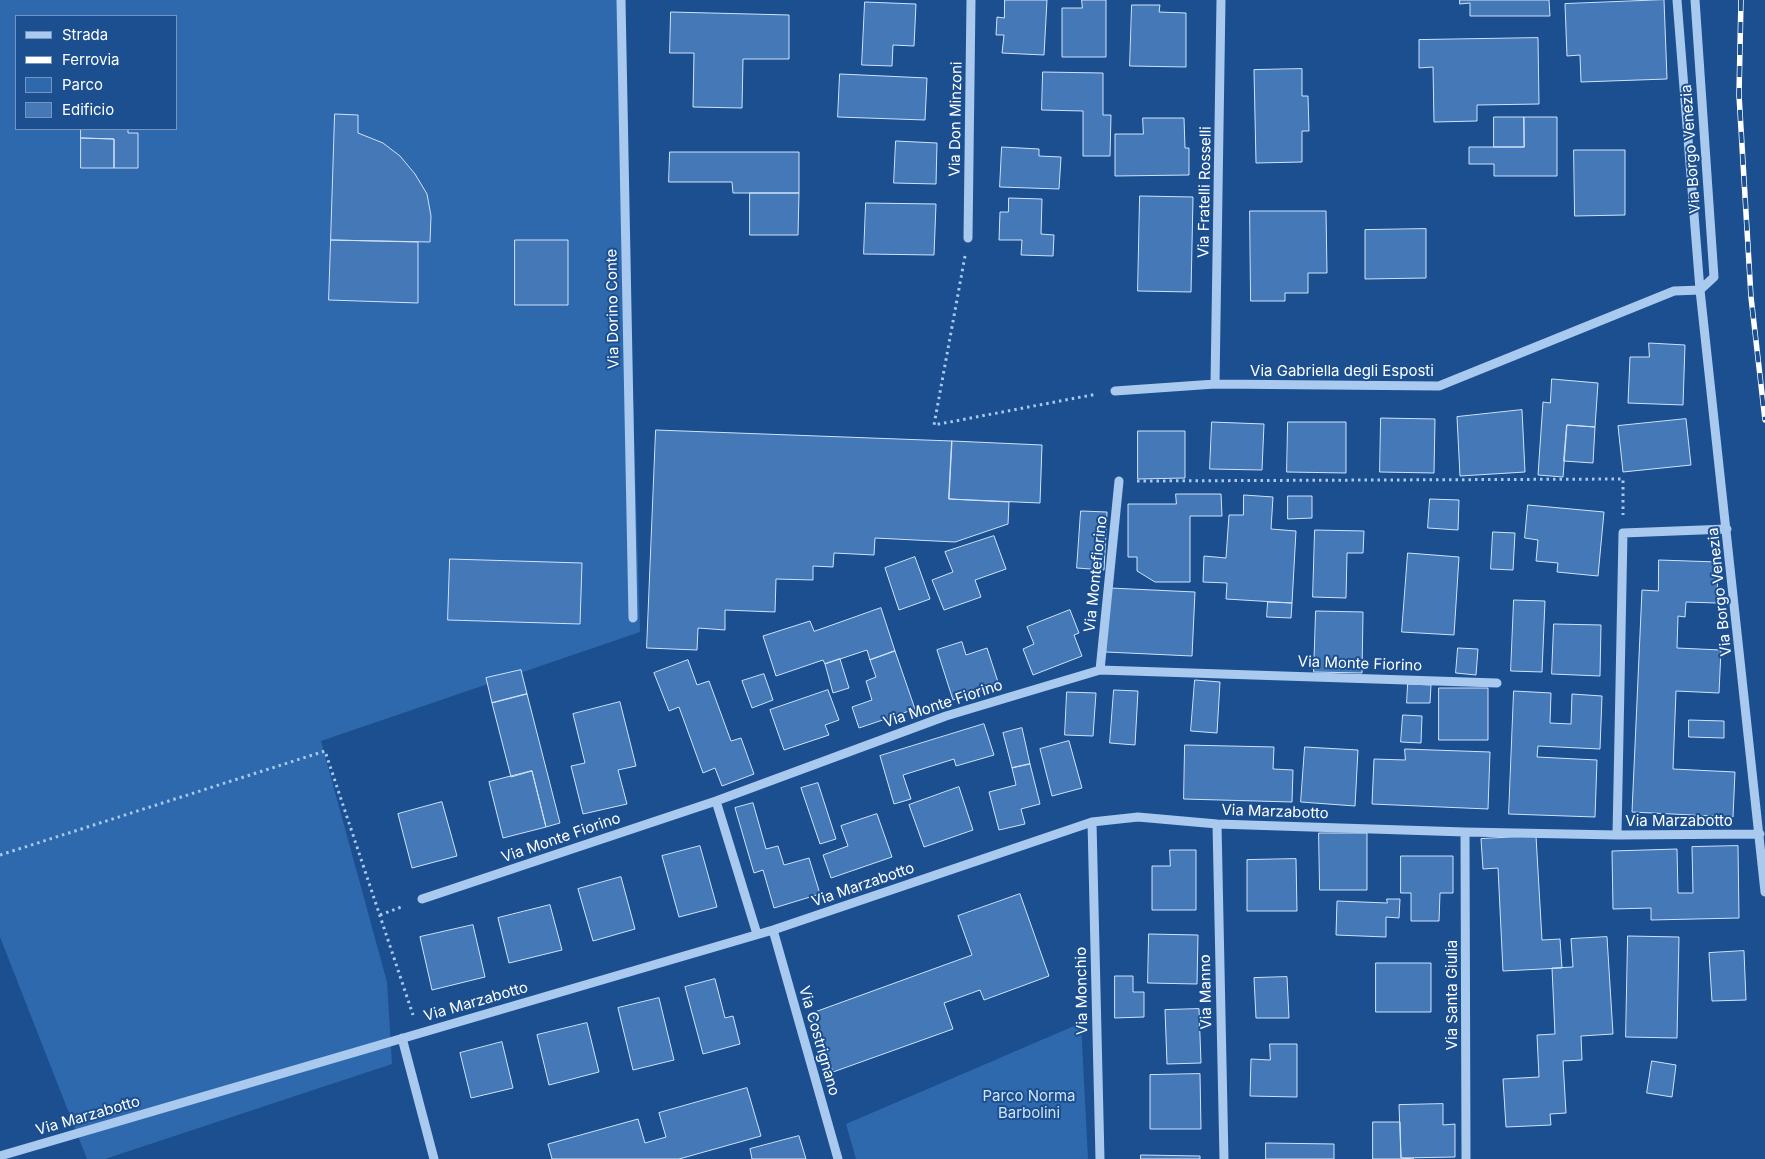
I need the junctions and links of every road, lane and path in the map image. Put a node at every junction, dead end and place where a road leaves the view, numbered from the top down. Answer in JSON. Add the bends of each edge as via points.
{"nodes":[{"id":1,"x":621,"y":0,"type":"edge"},
{"id":2,"x":972,"y":0,"type":"edge"},
{"id":3,"x":1221,"y":0,"type":"edge"},
{"id":4,"x":1677,"y":0,"type":"edge"},
{"id":5,"x":1695,"y":0,"type":"edge"},
{"id":6,"x":968,"y":238,"type":"joint"},
{"id":7,"x":1700,"y":290,"type":"junction"},
{"id":8,"x":1215,"y":384,"type":"junction"},
{"id":9,"x":1115,"y":391,"type":"joint"},
{"id":10,"x":1119,"y":481,"type":"joint"},
{"id":11,"x":1727,"y":529,"type":"junction"},
{"id":12,"x":1623,"y":533,"type":"junction"},
{"id":13,"x":633,"y":618,"type":"dead end"},
{"id":14,"x":1100,"y":670,"type":"junction"},
{"id":15,"x":1496,"y":683,"type":"dead end"},
{"id":16,"x":716,"y":801,"type":"junction"},
{"id":17,"x":1092,"y":822,"type":"junction"},
{"id":18,"x":1217,"y":824,"type":"junction"},
{"id":19,"x":1465,"y":832,"type":"junction"},
{"id":20,"x":1760,"y":834,"type":"junction"},
{"id":21,"x":1618,"y":835,"type":"junction"},
{"id":22,"x":0,"y":855,"type":"edge"},
{"id":23,"x":1765,"y":892,"type":"edge"},
{"id":24,"x":422,"y":899,"type":"joint"},
{"id":25,"x":380,"y":915,"type":"junction"},
{"id":26,"x":773,"y":930,"type":"junction"},
{"id":27,"x":757,"y":934,"type":"junction"},
{"id":28,"x":419,"y":1033,"type":"junction"},
{"id":29,"x":402,"y":1038,"type":"junction"},
{"id":30,"x":0,"y":1156,"type":"edge"},
{"id":31,"x":434,"y":1159,"type":"edge"},
{"id":32,"x":838,"y":1159,"type":"edge"},
{"id":33,"x":1100,"y":1159,"type":"edge"},
{"id":34,"x":1224,"y":1159,"type":"edge"},
{"id":35,"x":1466,"y":1159,"type":"edge"}],
"edges":[{"from":1,"to":13,"type":"street","name":"Via Dorino Conte"},
{"from":2,"to":6,"type":"street","name":"Via Don Minzoni"},
{"from":3,"to":8,"type":"street","name":"Via Fratelli Rosselli"},
{"from":4,"to":7,"type":"street","name":"Via Borgo Venezia"},
{"from":5,"to":7,"type":"street","name":"Via Borgo Venezia","via":[[1714,277]]},
{"from":6,"to":9,"type":"path","via":[[934,425]]},
{"from":7,"to":8,"type":"street","name":"Via Gabriella degli Esposti","via":[[1674,291],[1438,386]]},
{"from":7,"to":11,"type":"street","name":"Via Borgo Venezia"},
{"from":8,"to":9,"type":"street","name":"Via Gabriella degli Esposti"},
{"from":10,"to":12,"type":"path","via":[[1623,479]]},
{"from":10,"to":14,"type":"street","name":"Via Montefiorino"},
{"from":11,"to":12,"type":"street"},
{"from":11,"to":20,"type":"street","name":"Via Borgo Venezia"},
{"from":12,"to":21,"type":"street"},
{"from":14,"to":15,"type":"street","name":"Via Monte Fiorino"},
{"from":14,"to":16,"type":"street","name":"Via Monte Fiorino","via":[[946,716]]},
{"from":16,"to":24,"type":"street","name":"Via Monte Fiorino"},
{"from":16,"to":27,"type":"street"},
{"from":17,"to":18,"type":"street","name":"Via Marzabotto","via":[[1138,817]]},
{"from":17,"to":26,"type":"street","name":"Via Marzabotto"},
{"from":17,"to":33,"type":"street","name":"Via Monchio"},
{"from":18,"to":19,"type":"street","name":"Via Marzabotto"},
{"from":18,"to":34,"type":"street","name":"Via Manno"},
{"from":19,"to":21,"type":"street","name":"Via Marzabotto"},
{"from":19,"to":35,"type":"street","name":"Via Santa Giulia"},
{"from":20,"to":21,"type":"street","name":"Via Marzabotto"},
{"from":20,"to":23,"type":"street","name":"Via Borgo Venezia"},
{"from":22,"to":25,"type":"path","via":[[325,751]]},
{"from":24,"to":25,"type":"path"},
{"from":25,"to":28,"type":"path"},
{"from":26,"to":27,"type":"street","name":"Via Marzabotto"},
{"from":26,"to":32,"type":"street","name":"Via Costrignano"},
{"from":27,"to":28,"type":"street","name":"Via Marzabotto"},
{"from":28,"to":29,"type":"street","name":"Via Marzabotto"},
{"from":29,"to":30,"type":"street","name":"Via Marzabotto"},
{"from":29,"to":31,"type":"street"}]}
